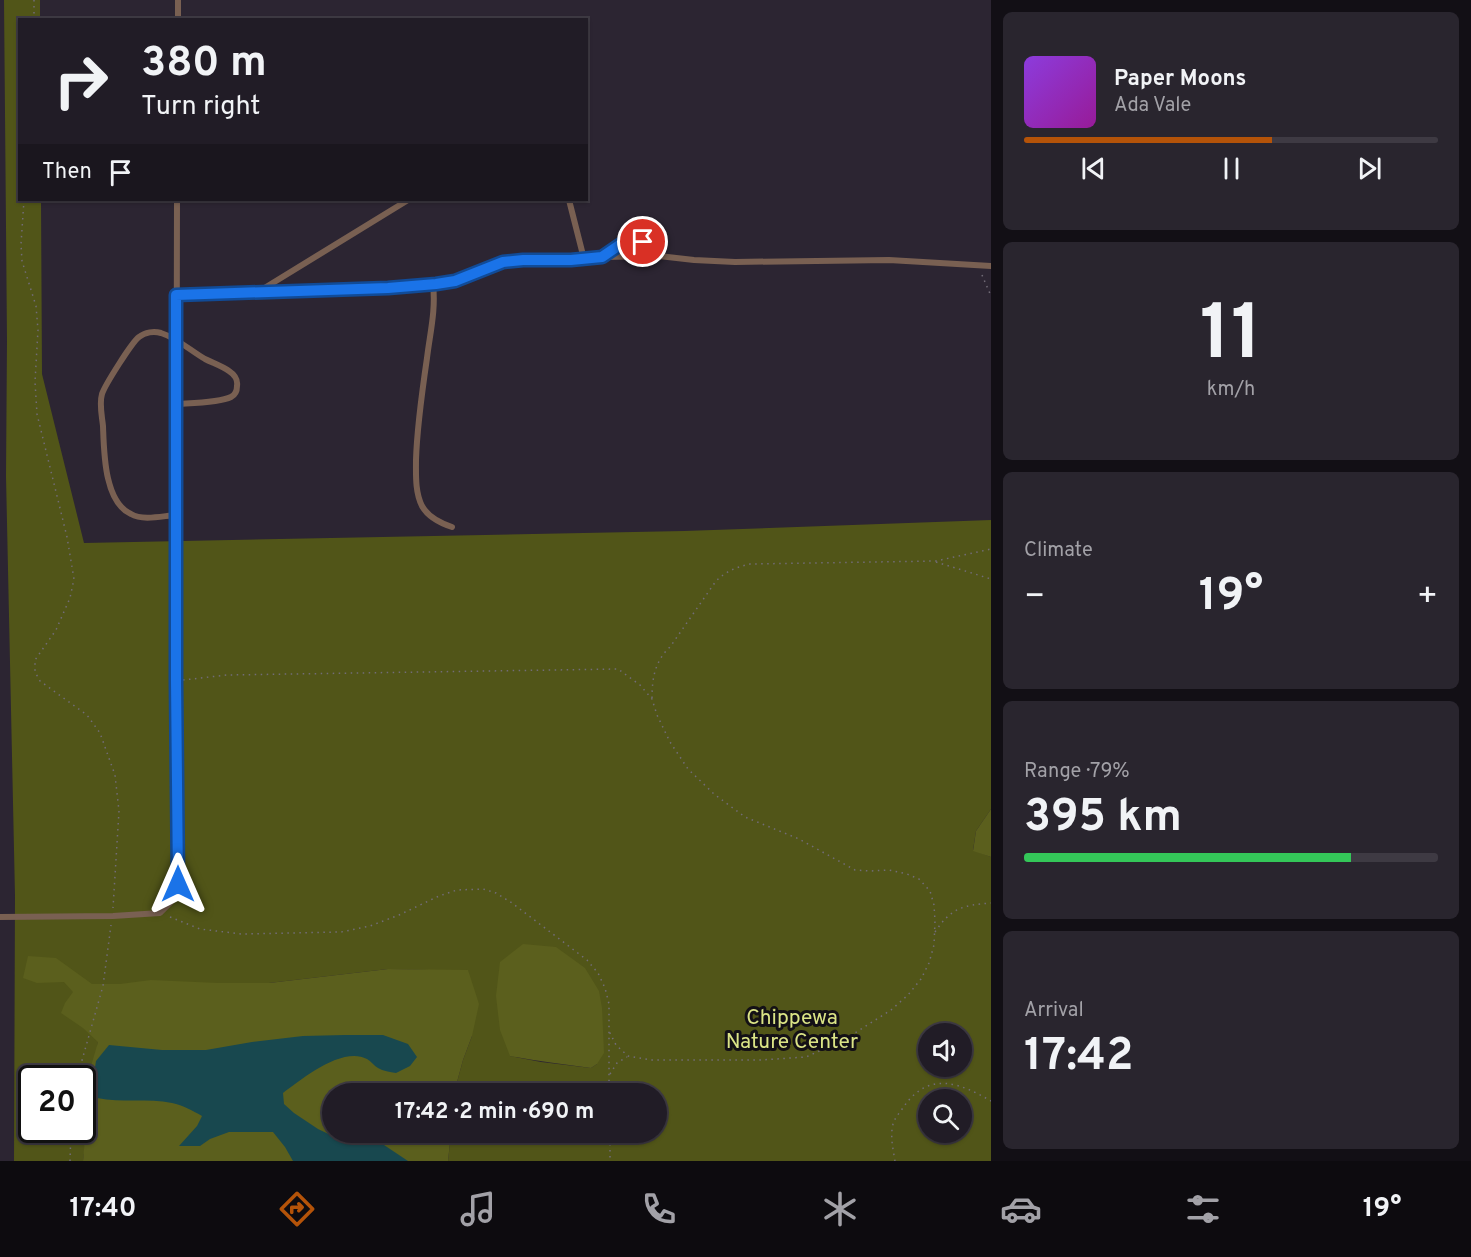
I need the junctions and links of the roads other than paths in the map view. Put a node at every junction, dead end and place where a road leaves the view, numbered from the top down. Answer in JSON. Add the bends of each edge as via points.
{"nodes":[{"id":1,"x":178,"y":0,"type":"edge"},
{"id":2,"x":178,"y":18,"type":"edge"},
{"id":3,"x":177,"y":201,"type":"edge"},
{"id":4,"x":406,"y":201,"type":"edge"},
{"id":5,"x":569,"y":201,"type":"edge"},
{"id":6,"x":658,"y":256,"type":"junction"},
{"id":7,"x":602,"y":257,"type":"junction"},
{"id":8,"x":584,"y":259,"type":"junction"},
{"id":9,"x":991,"y":266,"type":"edge"},
{"id":10,"x":433,"y":284,"type":"junction"},
{"id":11,"x":258,"y":292,"type":"junction"},
{"id":12,"x":176,"y":295,"type":"junction"},
{"id":13,"x":176,"y":340,"type":"junction"},
{"id":14,"x":176,"y":404,"type":"junction"},
{"id":15,"x":176,"y":516,"type":"junction"},
{"id":16,"x":452,"y":527,"type":"dead end"},
{"id":17,"x":0,"y":916,"type":"edge"}],
"edges":[{"from":1,"to":2,"type":"lane"},
{"from":3,"to":12,"type":"lane"},
{"from":4,"to":11,"type":"lane"},
{"from":5,"to":8,"type":"lane"},
{"from":6,"to":7,"type":"lane"},
{"from":6,"to":7,"type":"lane","via":[[643,242],[633,239]]},
{"from":6,"to":9,"type":"lane","via":[[694,261],[889,260]]},
{"from":7,"to":8,"type":"lane"},
{"from":8,"to":10,"type":"lane","via":[[503,262],[455,281]]},
{"from":10,"to":11,"type":"lane"},
{"from":10,"to":16,"type":"lane","via":[[434,315],[421,397],[416,480],[423,508]]},
{"from":11,"to":12,"type":"lane"},
{"from":12,"to":13,"type":"lane"},
{"from":13,"to":14,"type":"lane"},
{"from":13,"to":14,"type":"lane","via":[[229,370],[238,383],[232,397]]},
{"from":13,"to":15,"type":"lane","via":[[160,333],[140,337],[104,390],[101,405],[108,480],[118,503],[131,515]]},
{"from":14,"to":15,"type":"lane"},
{"from":15,"to":17,"type":"lane","via":[[178,884],[172,901],[160,913]]}]}
